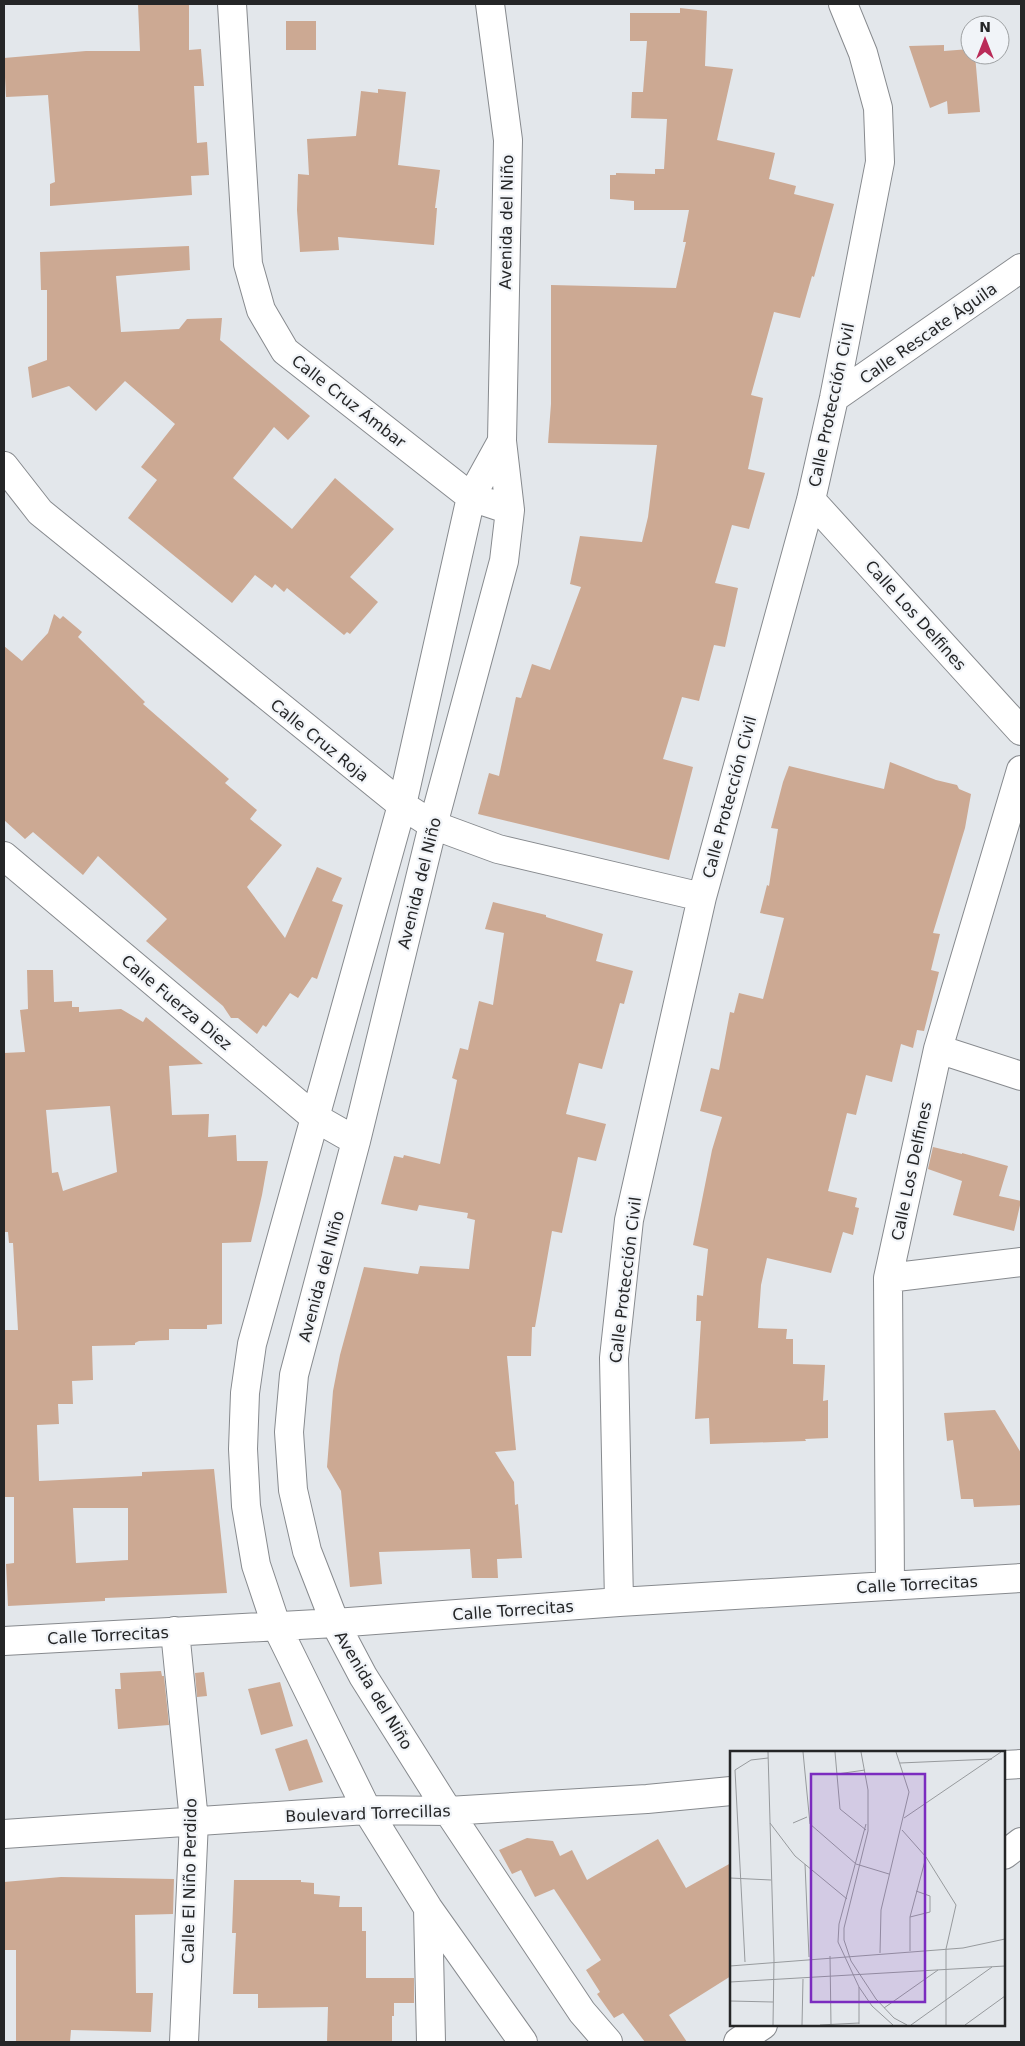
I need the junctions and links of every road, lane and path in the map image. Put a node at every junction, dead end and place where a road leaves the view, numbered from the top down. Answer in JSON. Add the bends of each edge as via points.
{"nodes":[{"id":1,"x":232,"y":4,"type":"edge"},
{"id":2,"x":490,"y":4,"type":"edge"},
{"id":3,"x":843,"y":4,"type":"edge"},
{"id":4,"x":1021,"y":268,"type":"edge"},
{"id":5,"x":834,"y":398,"type":"junction"},
{"id":6,"x":502,"y":441,"type":"junction"},
{"id":7,"x":4,"y":466,"type":"edge"},
{"id":8,"x":471,"y":497,"type":"junction"},
{"id":9,"x":811,"y":500,"type":"junction"},
{"id":10,"x":510,"y":510,"type":"junction"},
{"id":11,"x":1021,"y":731,"type":"edge"},
{"id":12,"x":1021,"y":770,"type":"edge"},
{"id":13,"x":402,"y":805,"type":"junction"},
{"id":14,"x":433,"y":824,"type":"junction"},
{"id":15,"x":4,"y":856,"type":"edge"},
{"id":16,"x":702,"y":897,"type":"junction"},
{"id":17,"x":938,"y":1050,"type":"junction"},
{"id":18,"x":1021,"y":1076,"type":"edge"},
{"id":19,"x":314,"y":1117,"type":"junction"},
{"id":20,"x":356,"y":1141,"type":"junction"},
{"id":21,"x":1021,"y":1262,"type":"edge"},
{"id":22,"x":888,"y":1278,"type":"junction"},
{"id":23,"x":1021,"y":1578,"type":"edge"},
{"id":24,"x":890,"y":1586,"type":"junction"},
{"id":25,"x":619,"y":1602,"type":"junction"},
{"id":26,"x":335,"y":1623,"type":"junction"},
{"id":27,"x":276,"y":1625,"type":"junction"},
{"id":28,"x":175,"y":1631,"type":"junction"},
{"id":29,"x":4,"y":1641,"type":"edge"},
{"id":30,"x":1021,"y":1764,"type":"edge"},
{"id":31,"x":1005,"y":1765,"type":"edge"},
{"id":32,"x":730,"y":1791,"type":"edge"},
{"id":33,"x":367,"y":1810,"type":"junction"},
{"id":34,"x":448,"y":1811,"type":"junction"},
{"id":35,"x":194,"y":1821,"type":"junction"},
{"id":36,"x":4,"y":1834,"type":"edge"},
{"id":37,"x":1021,"y":1842,"type":"edge"},
{"id":38,"x":1005,"y":1854,"type":"edge"},
{"id":39,"x":428,"y":1908,"type":"junction"},
{"id":40,"x":762,"y":2026,"type":"edge"},
{"id":41,"x":184,"y":2042,"type":"edge"},
{"id":42,"x":430,"y":2042,"type":"edge"},
{"id":43,"x":523,"y":2042,"type":"edge"},
{"id":44,"x":608,"y":2042,"type":"edge"},
{"id":45,"x":738,"y":2042,"type":"edge"}],
"edges":[{"from":1,"to":8,"type":"street","name":"Calle Cruz Ámbar","via":[[248,264],[261,310],[285,351]]},
{"from":2,"to":6,"type":"street","name":"Avenida del Niño","via":[[508,140]]},
{"from":3,"to":5,"type":"street","name":"Calle Protección Civil","via":[[863,53],[878,108],[880,162]]},
{"from":4,"to":5,"type":"street","name":"Calle Rescate Águila"},
{"from":5,"to":9,"type":"street","name":"Calle Protección Civil"},
{"from":6,"to":8,"type":"street","name":"Avenida del Niño"},
{"from":6,"to":10,"type":"street","name":"Avenida del Niño"},
{"from":7,"to":13,"type":"street","name":"Calle Cruz Roja","via":[[40,512]]},
{"from":8,"to":10,"type":"street","name":"Calle Cruz Ámbar"},
{"from":8,"to":13,"type":"street","name":"Avenida del Niño"},
{"from":9,"to":11,"type":"street","name":"Calle Los Delfines"},
{"from":9,"to":16,"type":"street","name":"Calle Protección Civil"},
{"from":10,"to":14,"type":"street","name":"Avenida del Niño","via":[[504,561]]},
{"from":12,"to":17,"type":"street","name":"Calle Los Delfines"},
{"from":13,"to":14,"type":"street","name":"Calle Cruz Roja"},
{"from":13,"to":19,"type":"street","name":"Avenida del Niño"},
{"from":14,"to":16,"type":"street","name":"Calle Cruz Roja","via":[[498,849]]},
{"from":14,"to":20,"type":"street","name":"Avenida del Niño"},
{"from":15,"to":19,"type":"street","name":"Calle Fuerza Diez"},
{"from":16,"to":25,"type":"street","name":"Calle Protección Civil","via":[[629,1220],[614,1358]]},
{"from":17,"to":18,"type":"street"},
{"from":17,"to":22,"type":"street","name":"Calle Los Delfines"},
{"from":19,"to":20,"type":"street","name":"Calle Fuerza Diez"},
{"from":19,"to":27,"type":"street","name":"Avenida del Niño","via":[[252,1344],[245,1393],[246,1506],[256,1565]]},
{"from":20,"to":26,"type":"street","name":"Avenida del Niño","via":[[294,1375],[289,1432],[293,1490],[307,1551]]},
{"from":21,"to":22,"type":"street"},
{"from":22,"to":24,"type":"street","name":"Calle Los Delfines"},
{"from":23,"to":24,"type":"street","name":"Calle Torrecitas"},
{"from":24,"to":25,"type":"street","name":"Calle Torrecitas"},
{"from":25,"to":26,"type":"street","name":"Calle Torrecitas"},
{"from":26,"to":27,"type":"street","name":"Calle Torrecitas"},
{"from":26,"to":34,"type":"street","name":"Avenida del Niño","via":[[363,1676]]},
{"from":27,"to":28,"type":"street","name":"Calle Torrecitas"},
{"from":27,"to":33,"type":"street","name":"Avenida del Niño"},
{"from":28,"to":29,"type":"street","name":"Calle Torrecitas"},
{"from":28,"to":35,"type":"street","name":"Calle El Niño Perdido"},
{"from":30,"to":31,"type":"street"},
{"from":32,"to":34,"type":"street","name":"Boulevard Torrecillas"},
{"from":33,"to":34,"type":"street","name":"Boulevard Torrecillas"},
{"from":33,"to":35,"type":"street","name":"Boulevard Torrecillas"},
{"from":33,"to":39,"type":"street","name":"Avenida del Niño"},
{"from":34,"to":44,"type":"street","name":"Avenida del Niño","via":[[582,2012]]},
{"from":35,"to":36,"type":"street","name":"Boulevard Torrecillas"},
{"from":35,"to":41,"type":"street","name":"Calle El Niño Perdido"},
{"from":37,"to":38,"type":"street"},
{"from":39,"to":42,"type":"street"},
{"from":39,"to":43,"type":"street","name":"Avenida del Niño"},
{"from":40,"to":45,"type":"street"}]}
